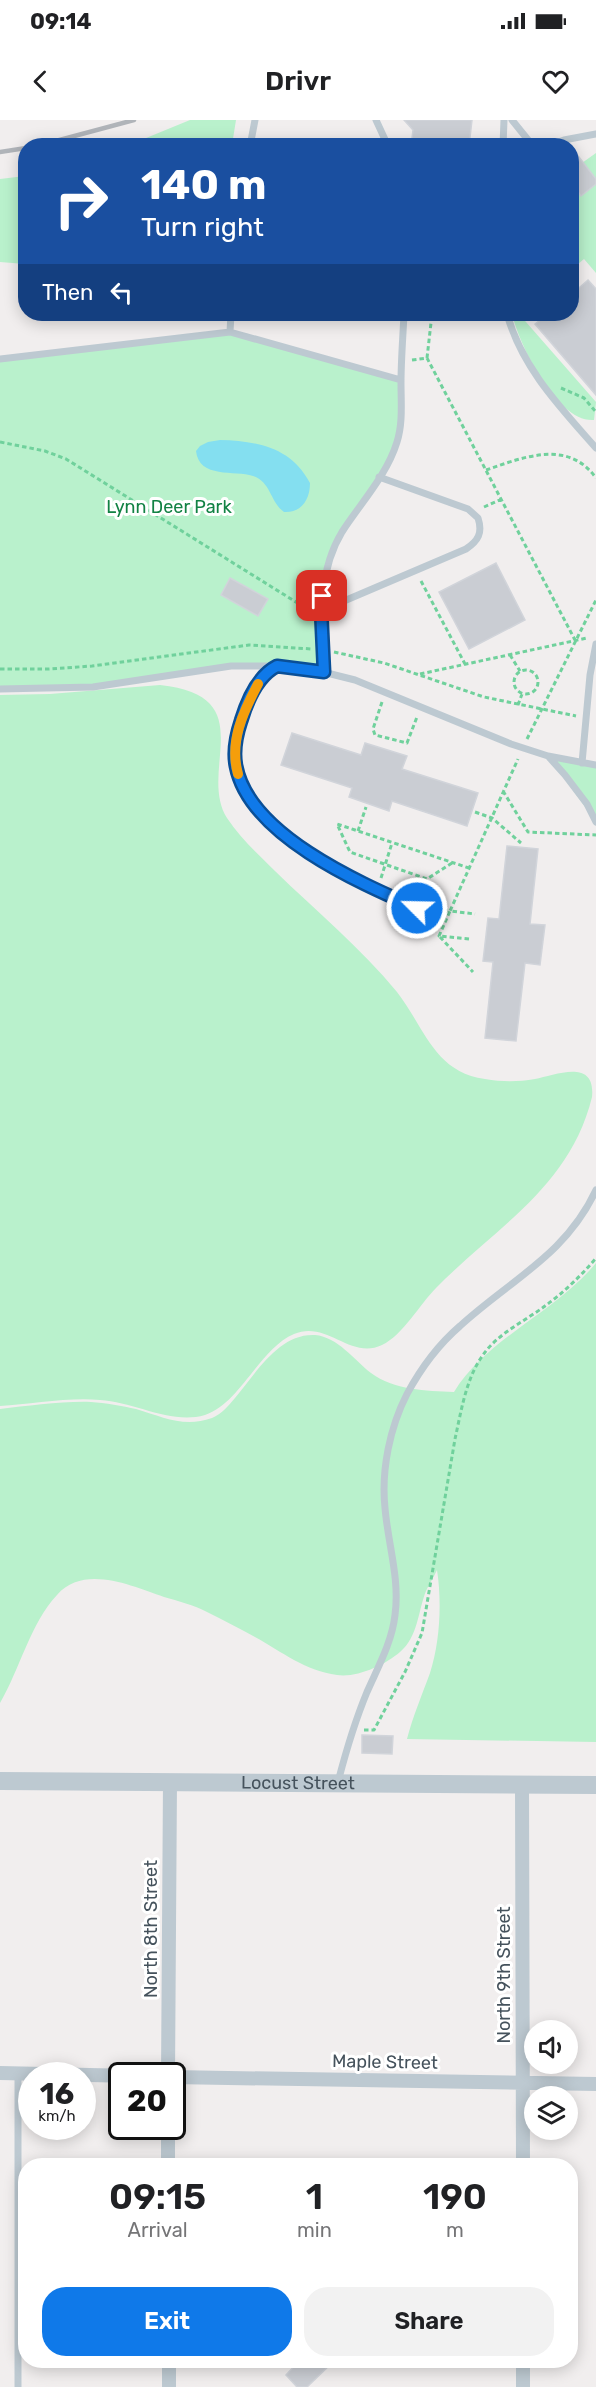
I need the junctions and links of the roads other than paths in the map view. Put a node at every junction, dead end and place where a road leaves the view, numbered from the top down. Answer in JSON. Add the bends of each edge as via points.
{"nodes":[{"id":1,"x":255,"y":120,"type":"edge"},
{"id":2,"x":376,"y":120,"type":"edge"},
{"id":3,"x":504,"y":120,"type":"edge"},
{"id":4,"x":512,"y":120,"type":"edge"},
{"id":5,"x":596,"y":134,"type":"edge"},
{"id":6,"x":252,"y":138,"type":"edge"},
{"id":7,"x":384,"y":138,"type":"edge"},
{"id":8,"x":503,"y":138,"type":"edge"},
{"id":9,"x":527,"y":138,"type":"edge"},
{"id":10,"x":575,"y":138,"type":"edge"},
{"id":11,"x":231,"y":321,"type":"edge"},
{"id":12,"x":404,"y":321,"type":"edge"},
{"id":13,"x":510,"y":321,"type":"edge"},
{"id":14,"x":230,"y":332,"type":"junction"},
{"id":15,"x":0,"y":360,"type":"edge"},
{"id":16,"x":401,"y":380,"type":"junction"},
{"id":17,"x":596,"y":448,"type":"edge"},
{"id":18,"x":379,"y":477,"type":"junction"},
{"id":19,"x":321,"y":617,"type":"junction"},
{"id":20,"x":596,"y":644,"type":"edge"},
{"id":21,"x":277,"y":666,"type":"junction"},
{"id":22,"x":324,"y":672,"type":"junction"},
{"id":23,"x":0,"y":689,"type":"edge"},
{"id":24,"x":548,"y":756,"type":"junction"},
{"id":25,"x":582,"y":764,"type":"junction"},
{"id":26,"x":596,"y":765,"type":"edge"},
{"id":27,"x":596,"y":822,"type":"edge"},
{"id":28,"x":417,"y":908,"type":"road end"},
{"id":29,"x":596,"y":1190,"type":"edge"},
{"id":30,"x":0,"y":1781,"type":"edge"},
{"id":31,"x":170,"y":1781,"type":"junction"},
{"id":32,"x":338,"y":1783,"type":"junction"},
{"id":33,"x":522,"y":1784,"type":"junction"},
{"id":34,"x":596,"y":1785,"type":"edge"},
{"id":35,"x":168,"y":2062,"type":"edge"},
{"id":36,"x":0,"y":2073,"type":"edge"},
{"id":37,"x":18,"y":2074,"type":"edge"},
{"id":38,"x":186,"y":2077,"type":"edge"},
{"id":39,"x":522,"y":2083,"type":"junction"},
{"id":40,"x":596,"y":2085,"type":"edge"},
{"id":41,"x":18,"y":2140,"type":"edge"},
{"id":42,"x":168,"y":2140,"type":"edge"},
{"id":43,"x":168,"y":2158,"type":"edge"},
{"id":44,"x":523,"y":2158,"type":"edge"},
{"id":45,"x":169,"y":2368,"type":"edge"},
{"id":46,"x":523,"y":2368,"type":"edge"},
{"id":47,"x":18,"y":2387,"type":"edge"},
{"id":48,"x":169,"y":2387,"type":"edge"},
{"id":49,"x":523,"y":2387,"type":"edge"}],
"edges":[{"from":1,"to":6,"type":"lane"},
{"from":2,"to":7,"type":"lane"},
{"from":3,"to":8,"type":"lane"},
{"from":4,"to":9,"type":"lane"},
{"from":5,"to":10,"type":"lane"},
{"from":11,"to":14,"type":"lane"},
{"from":12,"to":16,"type":"lane"},
{"from":13,"to":17,"type":"lane","via":[[536,377]]},
{"from":14,"to":15,"type":"lane"},
{"from":14,"to":16,"type":"lane"},
{"from":16,"to":18,"type":"lane","via":[[397,442]]},
{"from":18,"to":19,"type":"lane","via":[[340,535],[324,583]]},
{"from":18,"to":19,"type":"lane","via":[[473,512],[480,536],[466,549],[344,601]]},
{"from":19,"to":22,"type":"lane"},
{"from":20,"to":25,"type":"lane"},
{"from":21,"to":22,"type":"lane"},
{"from":21,"to":23,"type":"lane","via":[[231,666],[93,687]]},
{"from":21,"to":28,"type":"lane","via":[[259,681],[237,733],[235,765],[248,797],[262,815],[326,863],[351,879]]},
{"from":22,"to":24,"type":"lane"},
{"from":24,"to":25,"type":"lane"},
{"from":24,"to":27,"type":"lane","via":[[576,789]]},
{"from":25,"to":26,"type":"lane"},
{"from":29,"to":32,"type":"lane","via":[[559,1245],[447,1338],[406,1396],[395,1422],[384,1478],[384,1506],[397,1595],[395,1618],[390,1640],[353,1730]]},
{"from":30,"to":31,"type":"street","name":"Locust Street"},
{"from":31,"to":32,"type":"street","name":"Locust Street"},
{"from":31,"to":35,"type":"street","name":"North 8th Street"},
{"from":32,"to":33,"type":"street","name":"Locust Street"},
{"from":33,"to":34,"type":"street","name":"Locust Street"},
{"from":33,"to":39,"type":"street","name":"North 9th Street"},
{"from":36,"to":37,"type":"street"},
{"from":38,"to":39,"type":"street","name":"Maple Street"},
{"from":39,"to":40,"type":"street","name":"Maple Street"},
{"from":39,"to":44,"type":"street","name":"North 9th Street"},
{"from":41,"to":47,"type":"lane"},
{"from":42,"to":43,"type":"street"},
{"from":45,"to":48,"type":"street"},
{"from":46,"to":49,"type":"street"}]}
